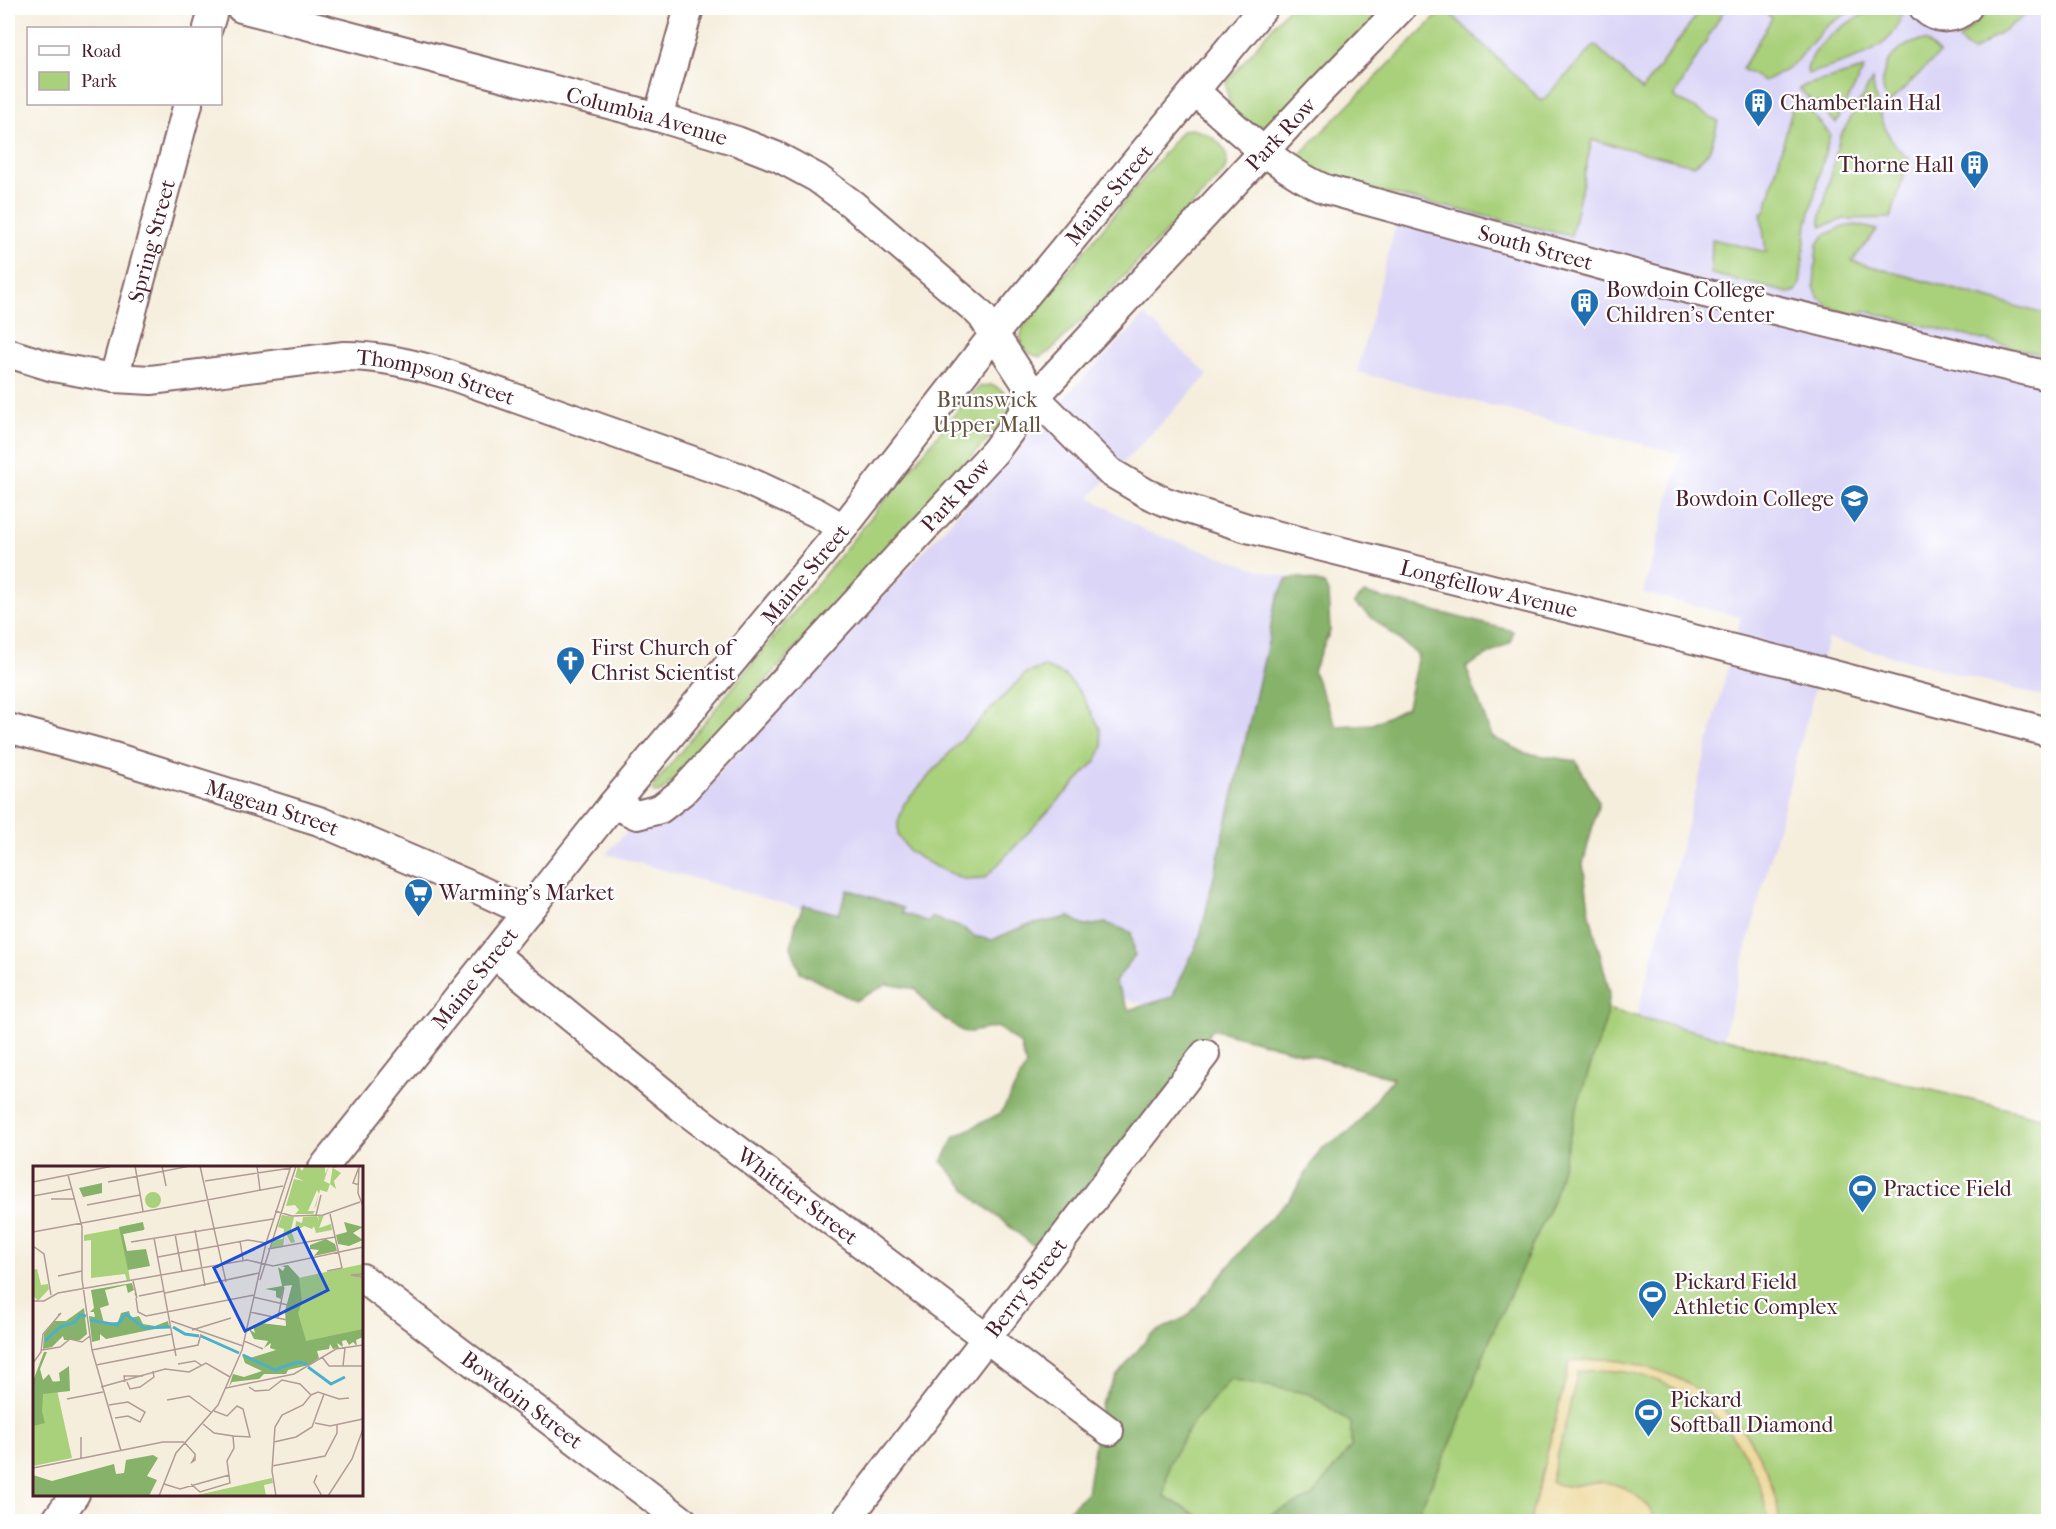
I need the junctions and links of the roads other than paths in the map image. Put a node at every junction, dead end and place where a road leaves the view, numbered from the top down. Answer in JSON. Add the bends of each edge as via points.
{"nodes":[{"id":1,"x":214,"y":8,"type":"edge"},
{"id":2,"x":241,"y":8,"type":"edge"},
{"id":3,"x":689,"y":8,"type":"edge"},
{"id":4,"x":1263,"y":8,"type":"edge"},
{"id":5,"x":1401,"y":8,"type":"edge"},
{"id":6,"x":1924,"y":8,"type":"edge"},
{"id":7,"x":1967,"y":8,"type":"edge"},
{"id":8,"x":208,"y":27,"type":"edge"},
{"id":9,"x":1195,"y":91,"type":"junction"},
{"id":10,"x":188,"y":105,"type":"edge"},
{"id":11,"x":658,"y":117,"type":"junction"},
{"id":12,"x":1265,"y":150,"type":"junction"},
{"id":13,"x":994,"y":335,"type":"junction"},
{"id":14,"x":8,"y":353,"type":"edge"},
{"id":15,"x":2049,"y":376,"type":"edge"},
{"id":16,"x":114,"y":378,"type":"junction"},
{"id":17,"x":1035,"y":398,"type":"junction"},
{"id":18,"x":843,"y":528,"type":"junction"},
{"id":19,"x":8,"y":728,"type":"edge"},
{"id":20,"x":2049,"y":732,"type":"edge"},
{"id":21,"x":613,"y":804,"type":"junction"},
{"id":22,"x":527,"y":912,"type":"junction"},
{"id":23,"x":494,"y":954,"type":"junction"},
{"id":24,"x":1205,"y":1054,"type":"dead end"},
{"id":25,"x":324,"y":1166,"type":"edge"},
{"id":26,"x":363,"y":1279,"type":"edge"},
{"id":27,"x":986,"y":1339,"type":"junction"},
{"id":28,"x":1108,"y":1431,"type":"dead end"},
{"id":29,"x":74,"y":1496,"type":"edge"},
{"id":30,"x":55,"y":1521,"type":"edge"},
{"id":31,"x":684,"y":1521,"type":"edge"},
{"id":32,"x":845,"y":1521,"type":"edge"}],
"edges":[{"from":1,"to":8,"type":"street"},
{"from":2,"to":11,"type":"street","name":"Columbia Avenue"},
{"from":3,"to":11,"type":"street"},
{"from":4,"to":9,"type":"street","name":"Maine Street"},
{"from":5,"to":12,"type":"street","name":"Park Row"},
{"from":6,"to":7,"type":"street","via":[[1943,18]]},
{"from":9,"to":12,"type":"street","name":"South Street"},
{"from":9,"to":13,"type":"street","name":"Maine Street"},
{"from":10,"to":16,"type":"street","name":"Spring Street"},
{"from":11,"to":13,"type":"street","name":"Columbia Avenue","via":[[737,141],[817,178],[976,310]]},
{"from":12,"to":15,"type":"street","name":"South Street","via":[[1305,181],[1325,189],[1692,290]]},
{"from":12,"to":17,"type":"street","name":"Park Row"},
{"from":13,"to":17,"type":"street","name":"Longfellow Avenue"},
{"from":13,"to":18,"type":"street","name":"Maine Street"},
{"from":14,"to":16,"type":"street","name":"Thompson Street"},
{"from":16,"to":18,"type":"street","name":"Thompson Street","via":[[183,377],[344,356],[407,362],[741,478]]},
{"from":17,"to":20,"type":"street","name":"Longfellow Avenue","via":[[1110,472],[1185,510]]},
{"from":17,"to":21,"type":"street","name":"Park Row","via":[[995,451],[682,792],[660,809],[637,815]]},
{"from":18,"to":21,"type":"street","name":"Maine Street"},
{"from":19,"to":22,"type":"street","name":"Magean Street","via":[[319,821]]},
{"from":21,"to":22,"type":"street","name":"Maine Street"},
{"from":22,"to":23,"type":"street","name":"Maine Street"},
{"from":23,"to":25,"type":"street","name":"Maine Street"},
{"from":23,"to":27,"type":"street","name":"Whittier Street","via":[[681,1107]]},
{"from":24,"to":27,"type":"street","name":"Berry Street"},
{"from":26,"to":31,"type":"street","name":"Bowdoin Street"},
{"from":27,"to":28,"type":"street","name":"Whittier Street"},
{"from":27,"to":32,"type":"street","name":"Berry Street"},
{"from":29,"to":30,"type":"street"}]}
